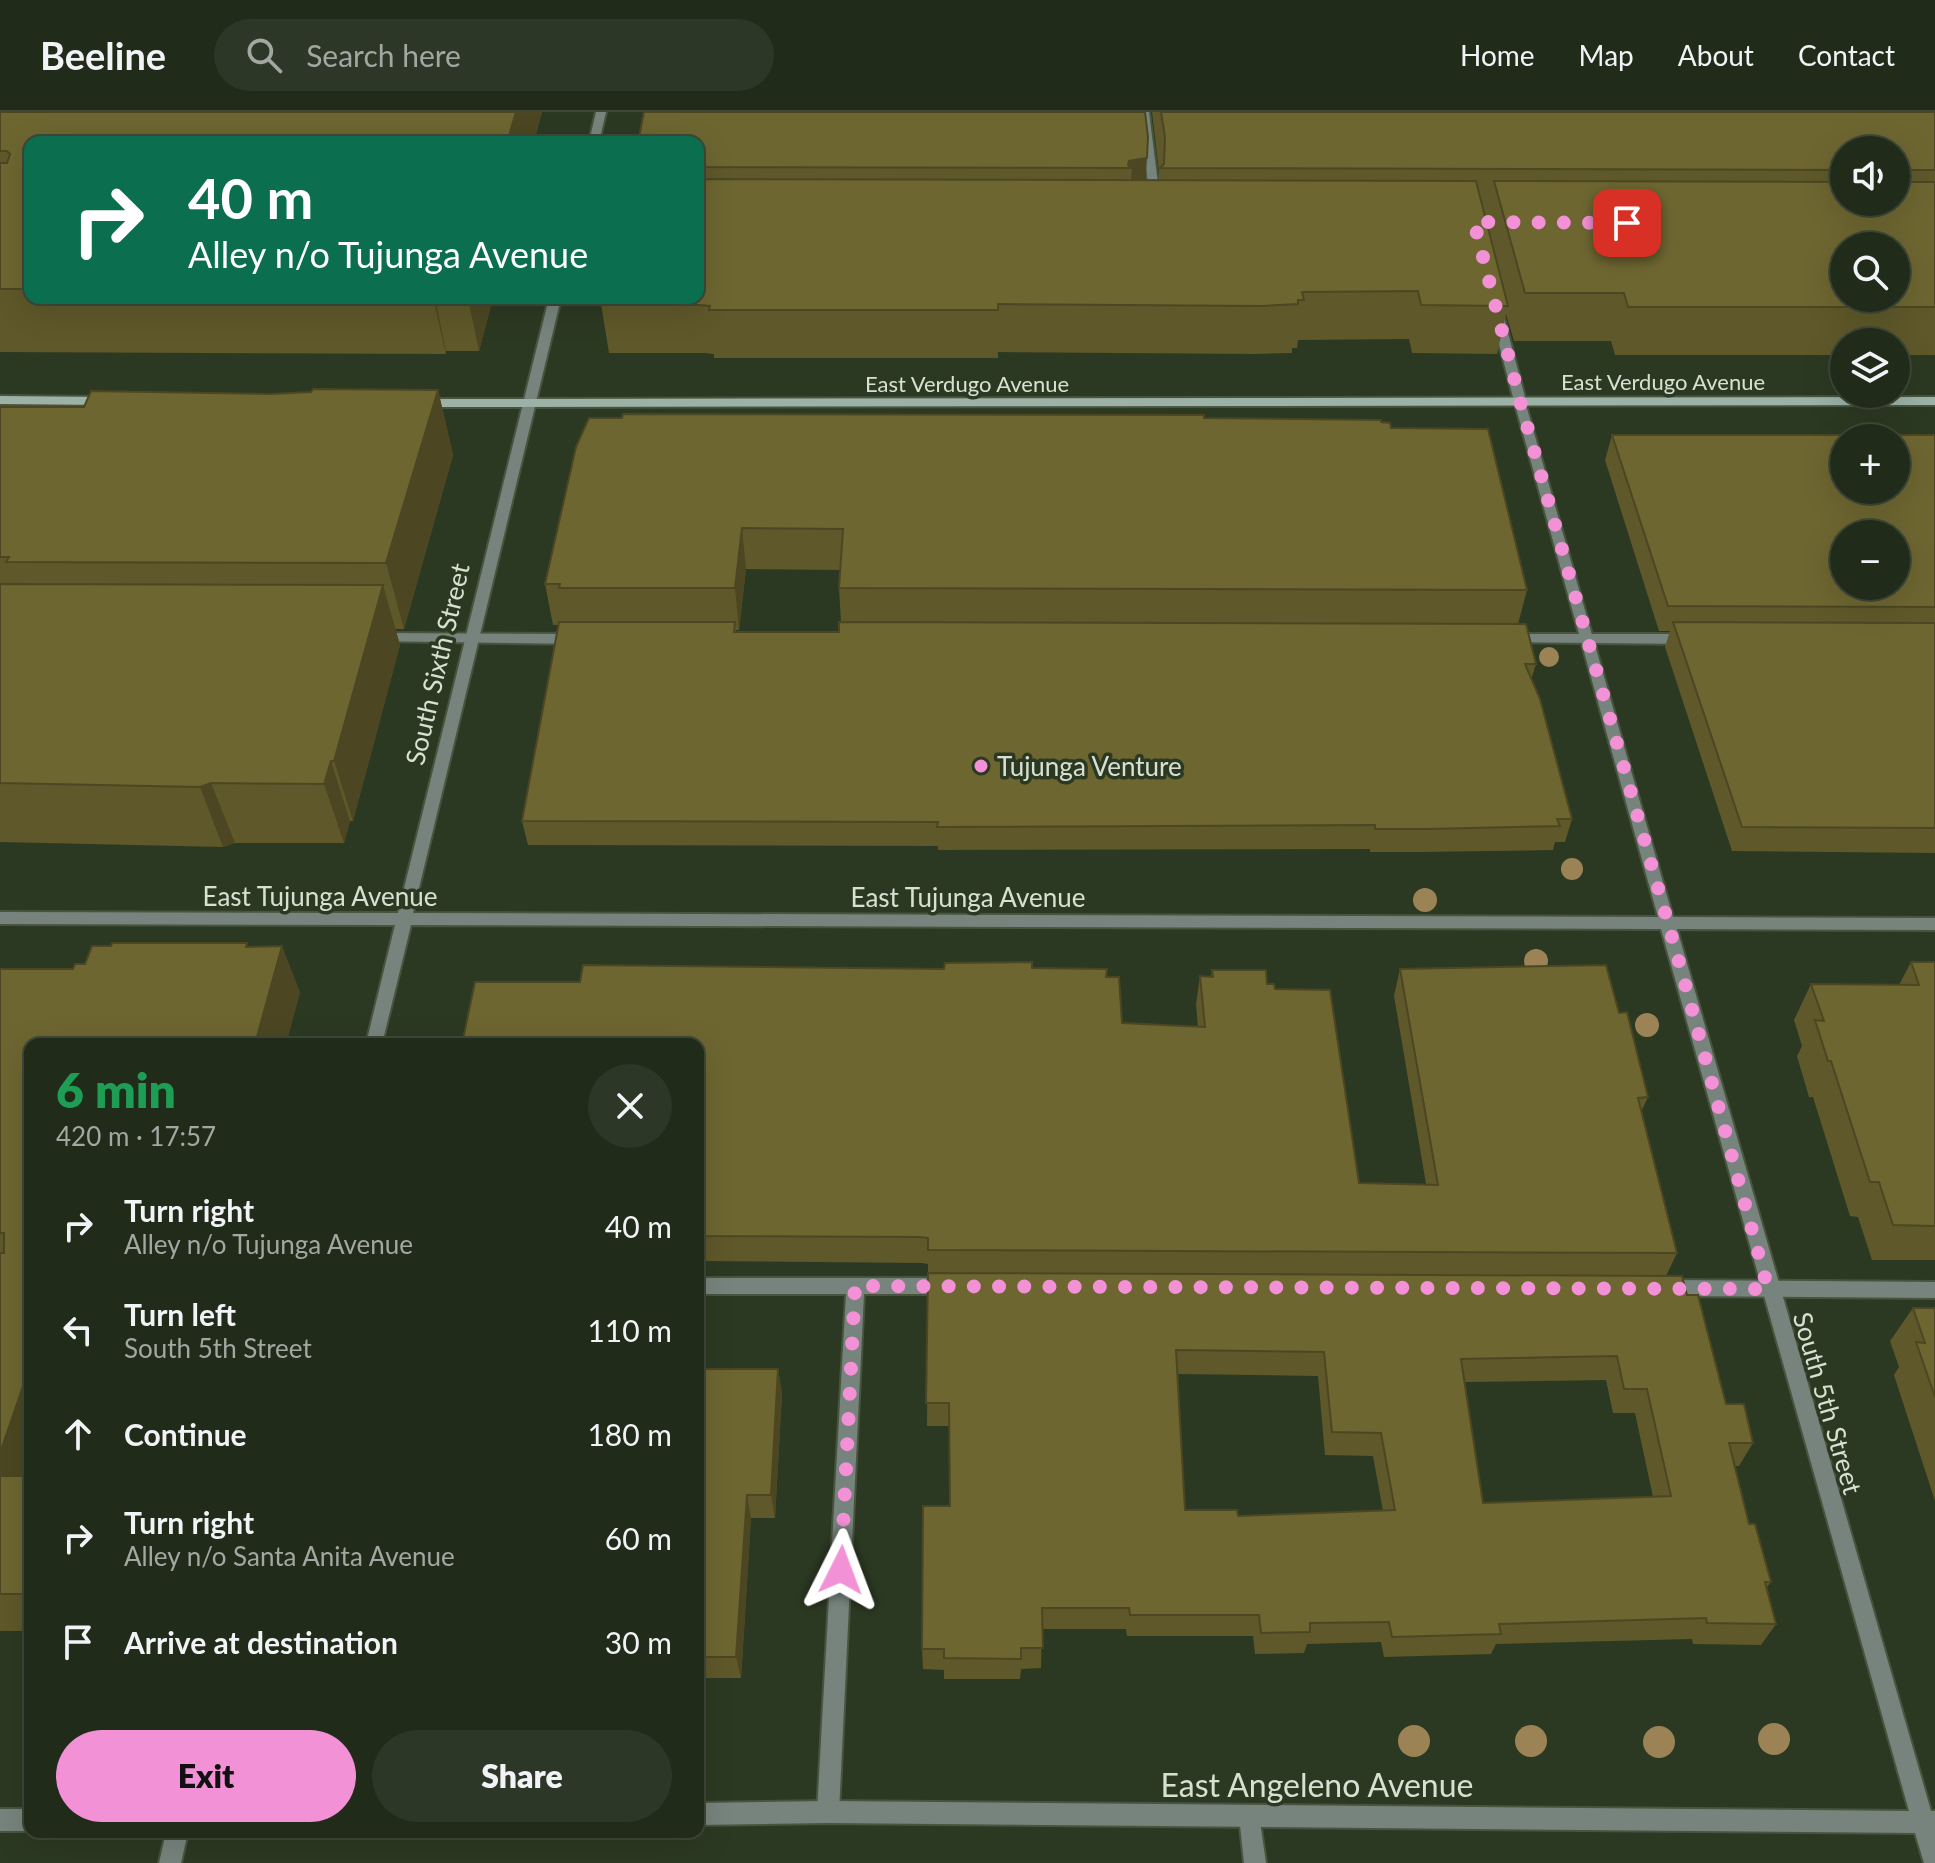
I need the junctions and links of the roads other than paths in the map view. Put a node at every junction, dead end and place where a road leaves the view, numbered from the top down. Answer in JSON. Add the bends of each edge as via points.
{"nodes":[{"id":1,"x":601,"y":112,"type":"edge"},
{"id":2,"x":1144,"y":112,"type":"edge"},
{"id":3,"x":595,"y":136,"type":"edge"},
{"id":4,"x":1140,"y":211,"type":"edge"},
{"id":5,"x":1494,"y":300,"type":"edge"},
{"id":6,"x":553,"y":304,"type":"edge"},
{"id":7,"x":0,"y":400,"type":"edge"},
{"id":8,"x":111,"y":401,"type":"edge"},
{"id":9,"x":1520,"y":401,"type":"junction"},
{"id":10,"x":1935,"y":401,"type":"edge"},
{"id":11,"x":413,"y":403,"type":"edge"},
{"id":12,"x":528,"y":404,"type":"junction"},
{"id":13,"x":363,"y":638,"type":"edge"},
{"id":14,"x":470,"y":639,"type":"junction"},
{"id":15,"x":591,"y":639,"type":"edge"},
{"id":16,"x":1500,"y":639,"type":"edge"},
{"id":17,"x":1588,"y":639,"type":"junction"},
{"id":18,"x":1701,"y":639,"type":"edge"},
{"id":19,"x":0,"y":918,"type":"edge"},
{"id":20,"x":405,"y":921,"type":"junction"},
{"id":21,"x":1668,"y":922,"type":"junction"},
{"id":22,"x":1935,"y":924,"type":"edge"},
{"id":23,"x":376,"y":1038,"type":"edge"},
{"id":24,"x":704,"y":1286,"type":"edge"},
{"id":25,"x":855,"y":1286,"type":"junction"},
{"id":26,"x":967,"y":1286,"type":"edge"},
{"id":27,"x":1652,"y":1288,"type":"edge"},
{"id":28,"x":1768,"y":1289,"type":"junction"},
{"id":29,"x":1935,"y":1290,"type":"edge"},
{"id":30,"x":828,"y":1812,"type":"junction"},
{"id":31,"x":704,"y":1814,"type":"edge"},
{"id":32,"x":1250,"y":1816,"type":"junction"},
{"id":33,"x":0,"y":1820,"type":"edge"},
{"id":34,"x":24,"y":1820,"type":"edge"},
{"id":35,"x":1929,"y":1821,"type":"edge"},
{"id":36,"x":176,"y":1838,"type":"edge"},
{"id":37,"x":170,"y":1863,"type":"edge"},
{"id":38,"x":1255,"y":1863,"type":"edge"},
{"id":39,"x":1935,"y":1863,"type":"edge"}],
"edges":[{"from":1,"to":3,"type":"street"},
{"from":2,"to":4,"type":"street","via":[[1152,211]]},
{"from":5,"to":9,"type":"street","name":"South 5th Street"},
{"from":6,"to":12,"type":"street","name":"South Sixth Street"},
{"from":7,"to":8,"type":"street"},
{"from":9,"to":10,"type":"street","name":"East Verdugo Avenue"},
{"from":9,"to":12,"type":"street","name":"East Verdugo Avenue"},
{"from":9,"to":17,"type":"street","name":"South 5th Street"},
{"from":11,"to":12,"type":"street","name":"East Verdugo Avenue"},
{"from":12,"to":14,"type":"street","name":"South Sixth Street"},
{"from":13,"to":14,"type":"street"},
{"from":14,"to":15,"type":"street"},
{"from":14,"to":20,"type":"street","name":"South Sixth Street"},
{"from":16,"to":17,"type":"street"},
{"from":17,"to":18,"type":"street"},
{"from":17,"to":21,"type":"street","name":"South 5th Street"},
{"from":19,"to":20,"type":"street","name":"East Tujunga Avenue"},
{"from":20,"to":21,"type":"street","name":"East Tujunga Avenue"},
{"from":20,"to":23,"type":"street","name":"South Sixth Street"},
{"from":21,"to":22,"type":"street","name":"East Tujunga Avenue"},
{"from":21,"to":28,"type":"street","name":"South 5th Street"},
{"from":24,"to":25,"type":"street"},
{"from":25,"to":26,"type":"street"},
{"from":25,"to":30,"type":"street"},
{"from":27,"to":28,"type":"street"},
{"from":28,"to":29,"type":"street"},
{"from":28,"to":35,"type":"street","name":"South 5th Street"},
{"from":30,"to":31,"type":"street","name":"East Angeleno Avenue"},
{"from":30,"to":32,"type":"street","name":"East Angeleno Avenue"},
{"from":32,"to":35,"type":"street","name":"East Angeleno Avenue"},
{"from":32,"to":38,"type":"street"},
{"from":33,"to":34,"type":"street"},
{"from":35,"to":39,"type":"street","name":"South 5th Street"},
{"from":36,"to":37,"type":"street"}]}
